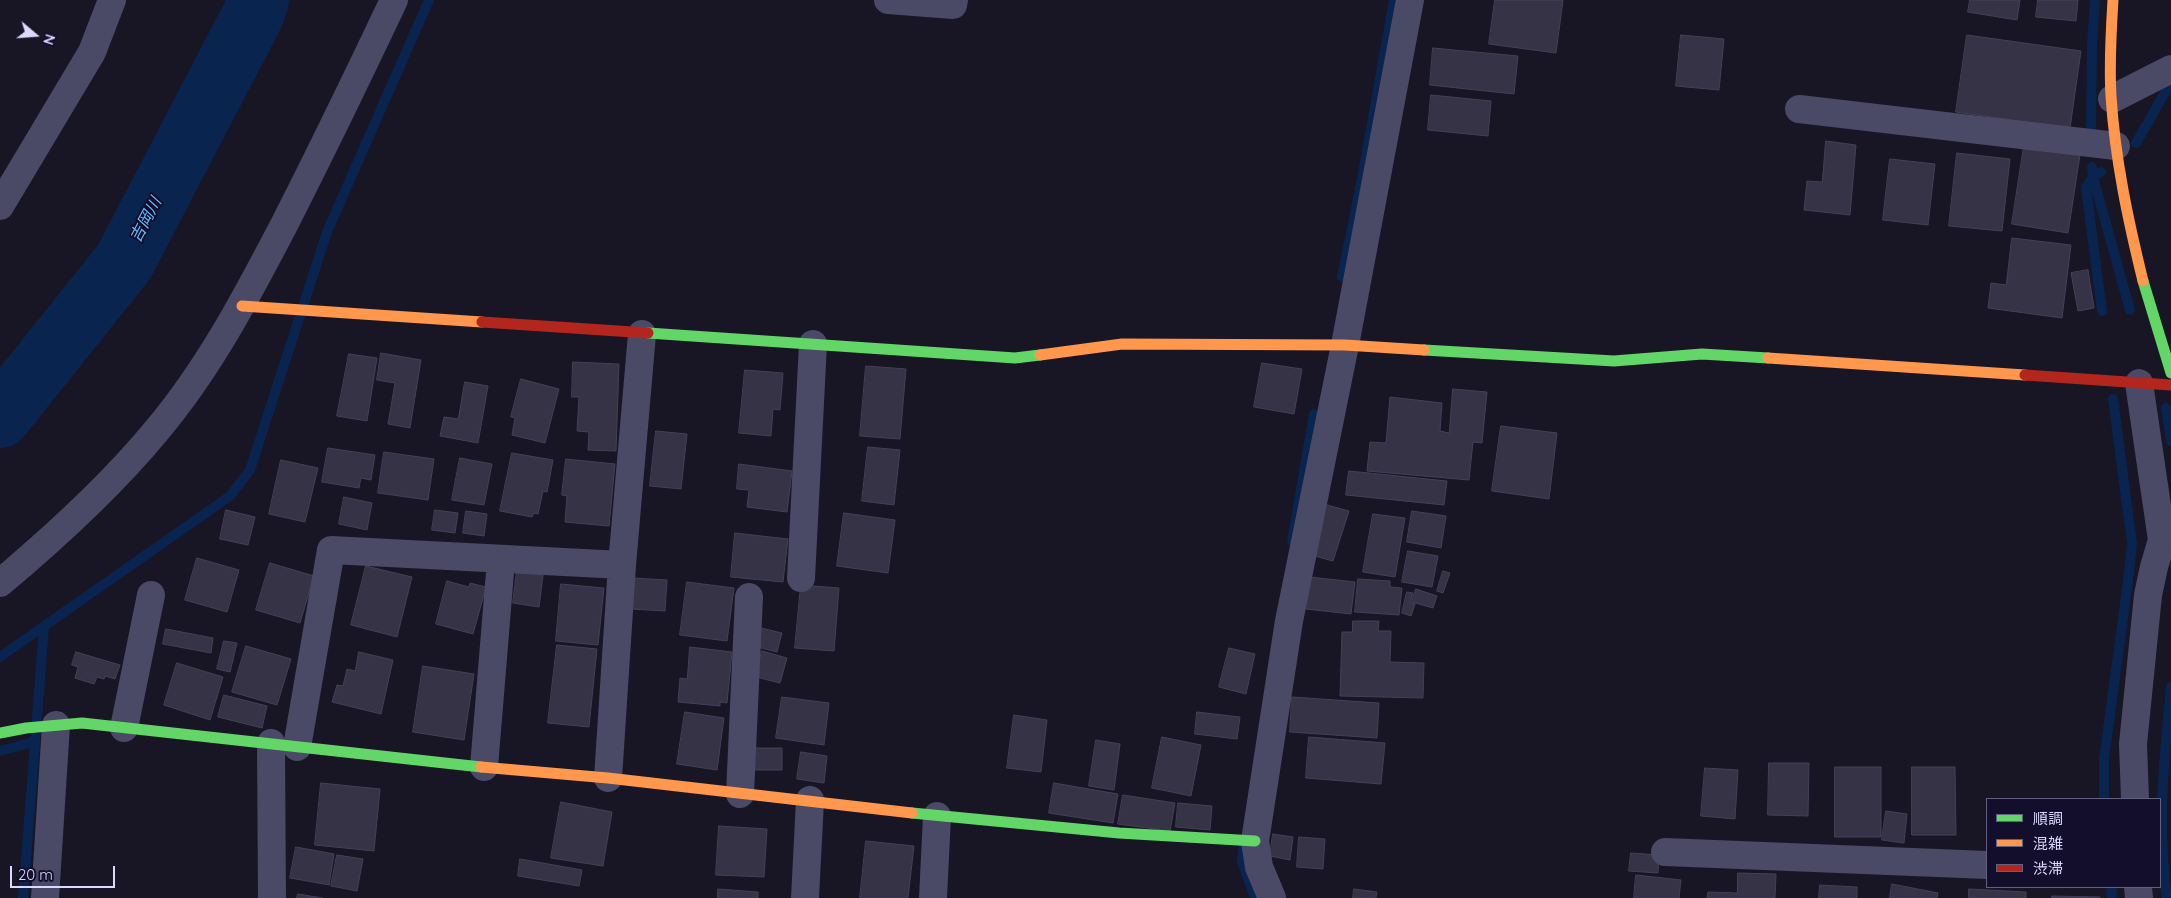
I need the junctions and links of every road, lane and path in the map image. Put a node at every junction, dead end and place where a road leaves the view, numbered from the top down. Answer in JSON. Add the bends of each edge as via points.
{"nodes":[{"id":1,"x":112,"y":0,"type":"edge"},
{"id":2,"x":394,"y":0,"type":"edge"},
{"id":3,"x":888,"y":0,"type":"edge"},
{"id":4,"x":954,"y":0,"type":"edge"},
{"id":5,"x":1410,"y":0,"type":"edge"},
{"id":6,"x":2113,"y":0,"type":"edge"},
{"id":7,"x":2171,"y":69,"type":"edge"},
{"id":8,"x":2112,"y":99,"type":"junction"},
{"id":9,"x":1799,"y":109,"type":"dead end"},
{"id":10,"x":2116,"y":146,"type":"junction"},
{"id":11,"x":2,"y":199,"type":"edge"},
{"id":12,"x":242,"y":306,"type":"junction"},
{"id":13,"x":642,"y":334,"type":"junction"},
{"id":14,"x":813,"y":344,"type":"junction"},
{"id":15,"x":1345,"y":345,"type":"junction"},
{"id":16,"x":2171,"y":373,"type":"edge"},
{"id":17,"x":2139,"y":383,"type":"junction"},
{"id":18,"x":2171,"y":385,"type":"edge"},
{"id":19,"x":2167,"y":534,"type":"edge"},
{"id":20,"x":501,"y":560,"type":"junction"},
{"id":21,"x":622,"y":565,"type":"junction"},
{"id":22,"x":801,"y":578,"type":"dead end"},
{"id":23,"x":0,"y":583,"type":"edge"},
{"id":24,"x":151,"y":595,"type":"dead end"},
{"id":25,"x":749,"y":597,"type":"dead end"},
{"id":26,"x":49,"y":726,"type":"junction"},
{"id":27,"x":124,"y":728,"type":"junction"},
{"id":28,"x":0,"y":733,"type":"edge"},
{"id":29,"x":271,"y":743,"type":"junction"},
{"id":30,"x":297,"y":747,"type":"junction"},
{"id":31,"x":484,"y":767,"type":"junction"},
{"id":32,"x":608,"y":778,"type":"junction"},
{"id":33,"x":740,"y":794,"type":"junction"},
{"id":34,"x":2135,"y":798,"type":"edge"},
{"id":35,"x":810,"y":800,"type":"junction"},
{"id":36,"x":938,"y":816,"type":"junction"},
{"id":37,"x":1247,"y":840,"type":"junction"},
{"id":38,"x":1665,"y":852,"type":"dead end"},
{"id":39,"x":1986,"y":865,"type":"edge"},
{"id":40,"x":44,"y":898,"type":"edge"},
{"id":41,"x":272,"y":898,"type":"edge"},
{"id":42,"x":805,"y":898,"type":"edge"},
{"id":43,"x":933,"y":898,"type":"edge"},
{"id":44,"x":1272,"y":898,"type":"edge"}],
"edges":[{"from":1,"to":11,"type":"street","via":[[92,52]]},
{"from":2,"to":12,"type":"street","via":[[326,143]]},
{"from":3,"to":4,"type":"street","via":[[953,5]]},
{"from":5,"to":15,"type":"street"},
{"from":6,"to":8,"type":"street","via":[[2110,32]]},
{"from":7,"to":8,"type":"street"},
{"from":8,"to":10,"type":"street"},
{"from":9,"to":10,"type":"street"},
{"from":10,"to":16,"type":"street","via":[[2150,306]]},
{"from":12,"to":13,"type":"street"},
{"from":12,"to":23,"type":"street","via":[[206,364],[157,430],[99,494]]},
{"from":13,"to":14,"type":"street"},
{"from":13,"to":21,"type":"street"},
{"from":14,"to":15,"type":"street","via":[[1015,358],[1122,344]]},
{"from":14,"to":22,"type":"street"},
{"from":15,"to":17,"type":"street","via":[[1614,361],[1702,354]]},
{"from":15,"to":37,"type":"street"},
{"from":17,"to":18,"type":"street"},
{"from":17,"to":19,"type":"street"},
{"from":19,"to":34,"type":"street","via":[[2154,567],[2148,595],[2133,744]]},
{"from":20,"to":21,"type":"street"},
{"from":20,"to":30,"type":"street","via":[[331,550]]},
{"from":20,"to":31,"type":"street"},
{"from":21,"to":32,"type":"street"},
{"from":24,"to":27,"type":"street"},
{"from":25,"to":33,"type":"street"},
{"from":26,"to":27,"type":"street","via":[[82,723]]},
{"from":26,"to":28,"type":"street"},
{"from":26,"to":40,"type":"street"},
{"from":27,"to":29,"type":"street"},
{"from":29,"to":30,"type":"street"},
{"from":29,"to":41,"type":"street"},
{"from":30,"to":31,"type":"street"},
{"from":31,"to":32,"type":"street"},
{"from":32,"to":33,"type":"street"},
{"from":33,"to":35,"type":"street"},
{"from":35,"to":36,"type":"street"},
{"from":35,"to":42,"type":"street"},
{"from":36,"to":37,"type":"street","via":[[1119,833]]},
{"from":36,"to":43,"type":"street"},
{"from":37,"to":44,"type":"street"},
{"from":38,"to":39,"type":"street"}]}
